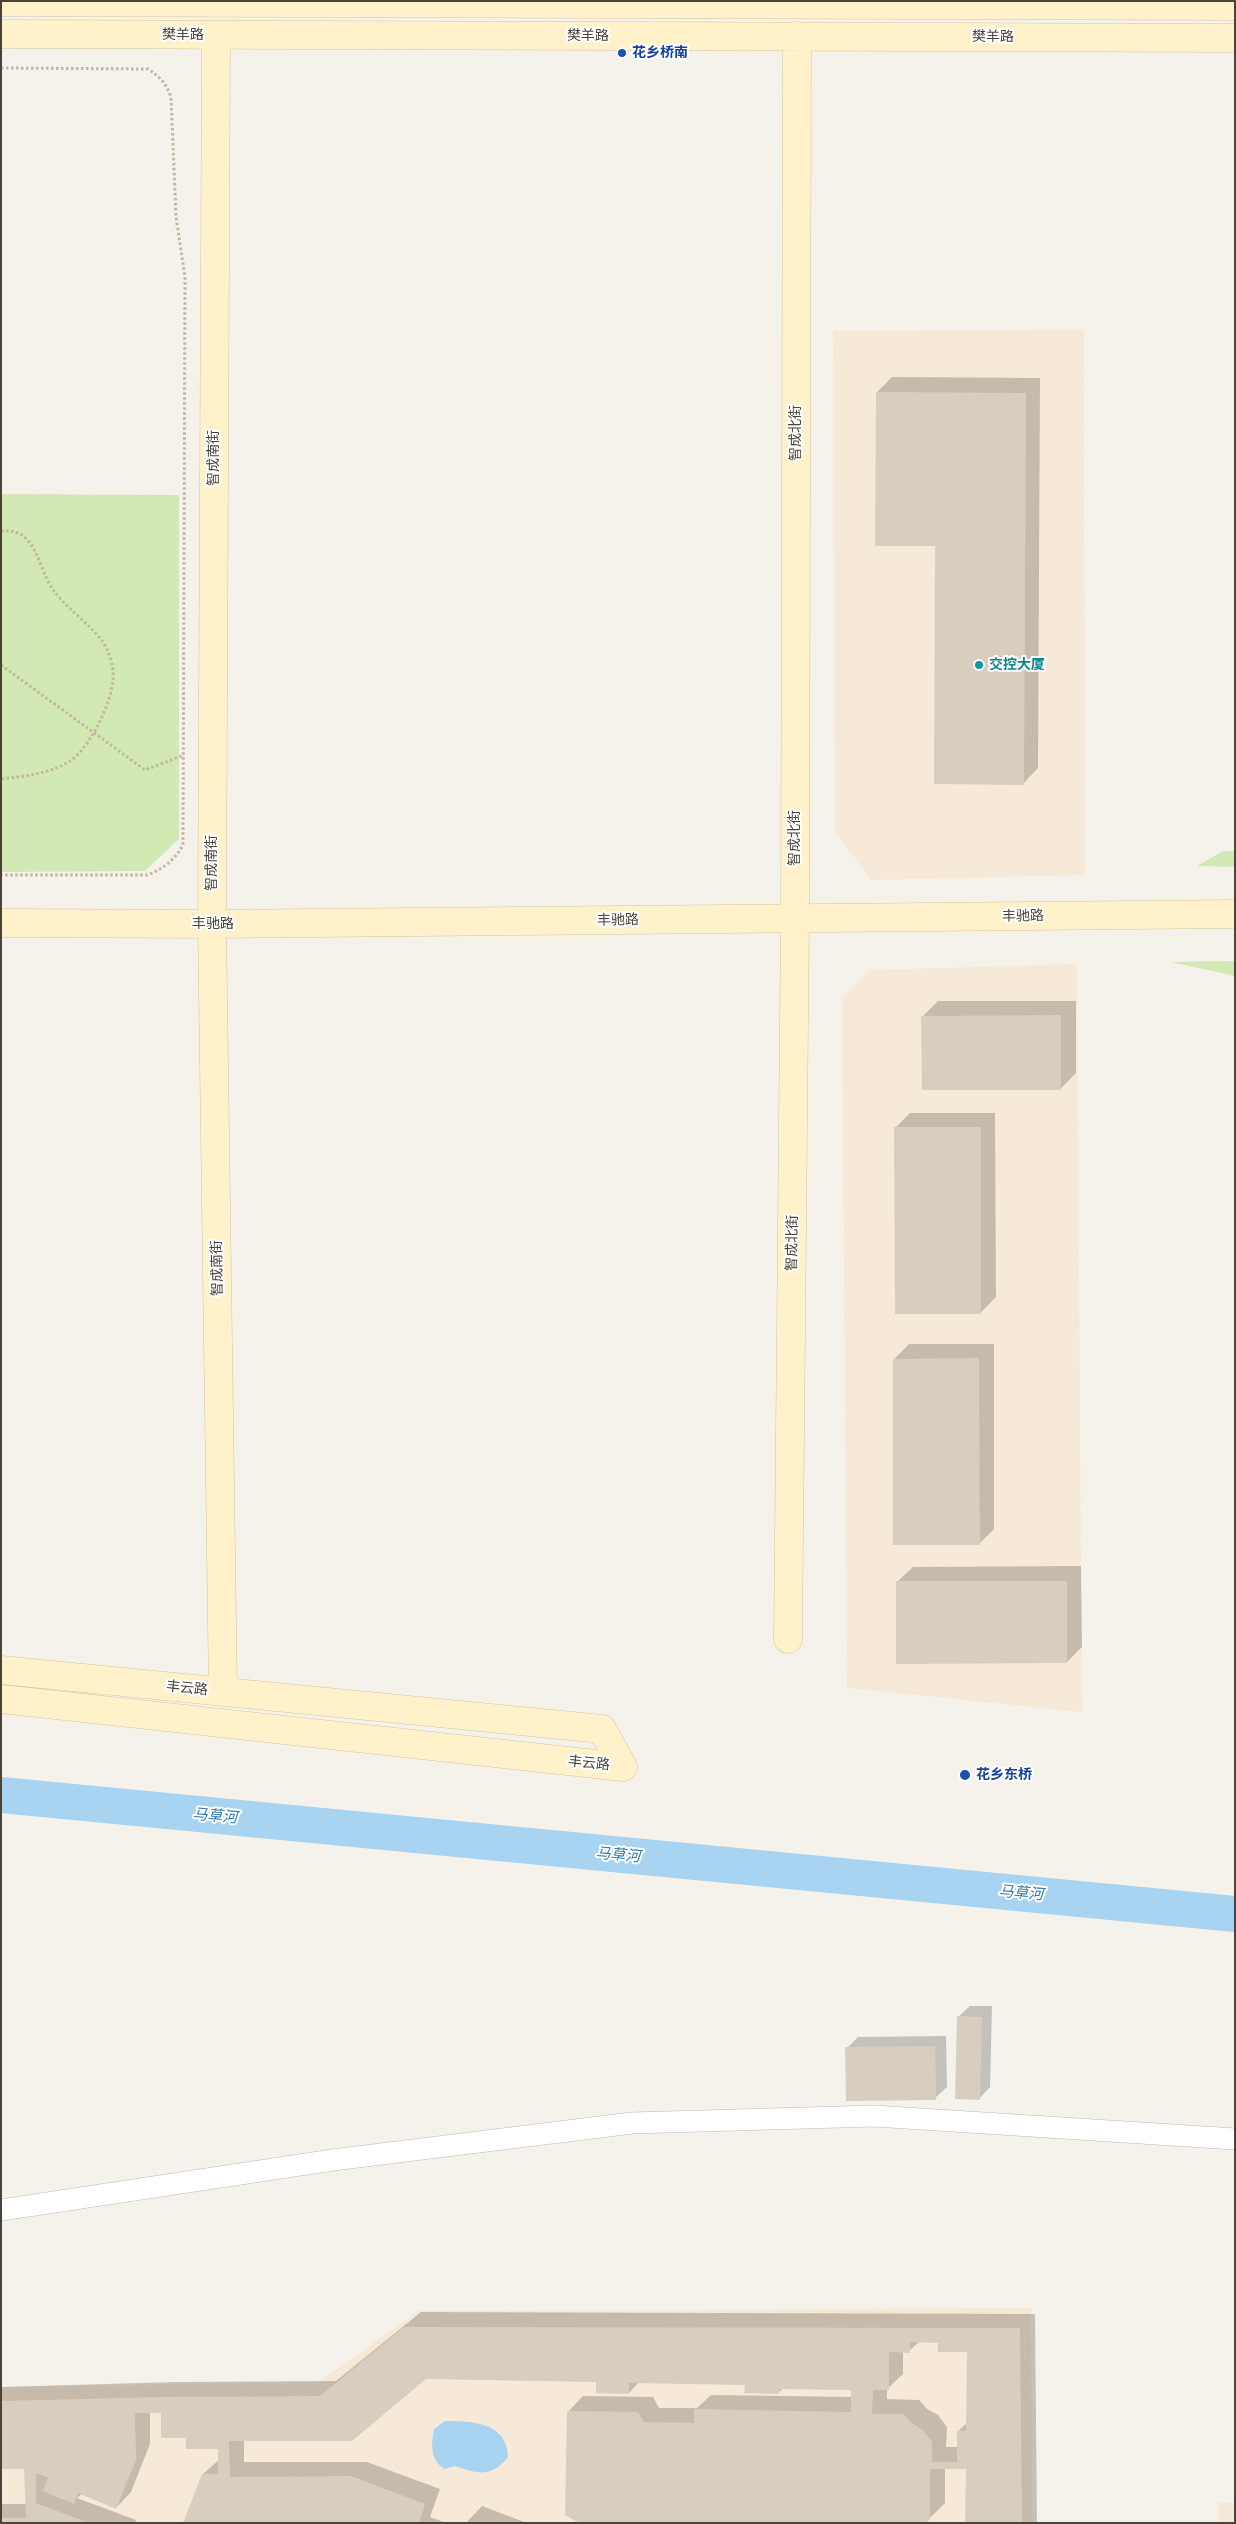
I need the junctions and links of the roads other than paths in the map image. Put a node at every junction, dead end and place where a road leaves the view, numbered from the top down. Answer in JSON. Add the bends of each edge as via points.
{"nodes":[{"id":1,"x":1,"y":2,"type":"edge"},
{"id":2,"x":1116,"y":3,"type":"edge"},
{"id":3,"x":1235,"y":6,"type":"edge"},
{"id":4,"x":1,"y":34,"type":"edge"},
{"id":5,"x":216,"y":35,"type":"junction"},
{"id":6,"x":797,"y":36,"type":"junction"},
{"id":7,"x":1235,"y":38,"type":"edge"},
{"id":8,"x":1235,"y":914,"type":"edge"},
{"id":9,"x":795,"y":918,"type":"junction"},
{"id":10,"x":1,"y":922,"type":"edge"},
{"id":11,"x":212,"y":924,"type":"junction"},
{"id":12,"x":788,"y":1639,"type":"dead end"},
{"id":13,"x":1,"y":1670,"type":"edge"},
{"id":14,"x":223,"y":1692,"type":"junction"},
{"id":15,"x":1,"y":1698,"type":"edge"},
{"id":16,"x":1235,"y":2139,"type":"edge"},
{"id":17,"x":1,"y":2210,"type":"edge"}],
"edges":[{"from":1,"to":2,"type":"street"},
{"from":2,"to":3,"type":"street"},
{"from":4,"to":5,"type":"street","name":"樊羊路"},
{"from":5,"to":6,"type":"street","name":"樊羊路"},
{"from":5,"to":11,"type":"street","name":"智成南街"},
{"from":6,"to":7,"type":"street","name":"樊羊路"},
{"from":6,"to":9,"type":"street","name":"智成北街"},
{"from":8,"to":9,"type":"street","name":"丰驰路"},
{"from":9,"to":11,"type":"street","name":"丰驰路"},
{"from":9,"to":12,"type":"street","name":"智成北街"},
{"from":10,"to":11,"type":"street","name":"丰驰路"},
{"from":11,"to":14,"type":"street","name":"智成南街"},
{"from":13,"to":14,"type":"street","name":"丰云路"},
{"from":14,"to":15,"type":"street","name":"丰云路","via":[[602,1729],[624,1767]]},
{"from":16,"to":17,"type":"street","via":[[874,2116],[632,2123],[333,2160]]}]}
